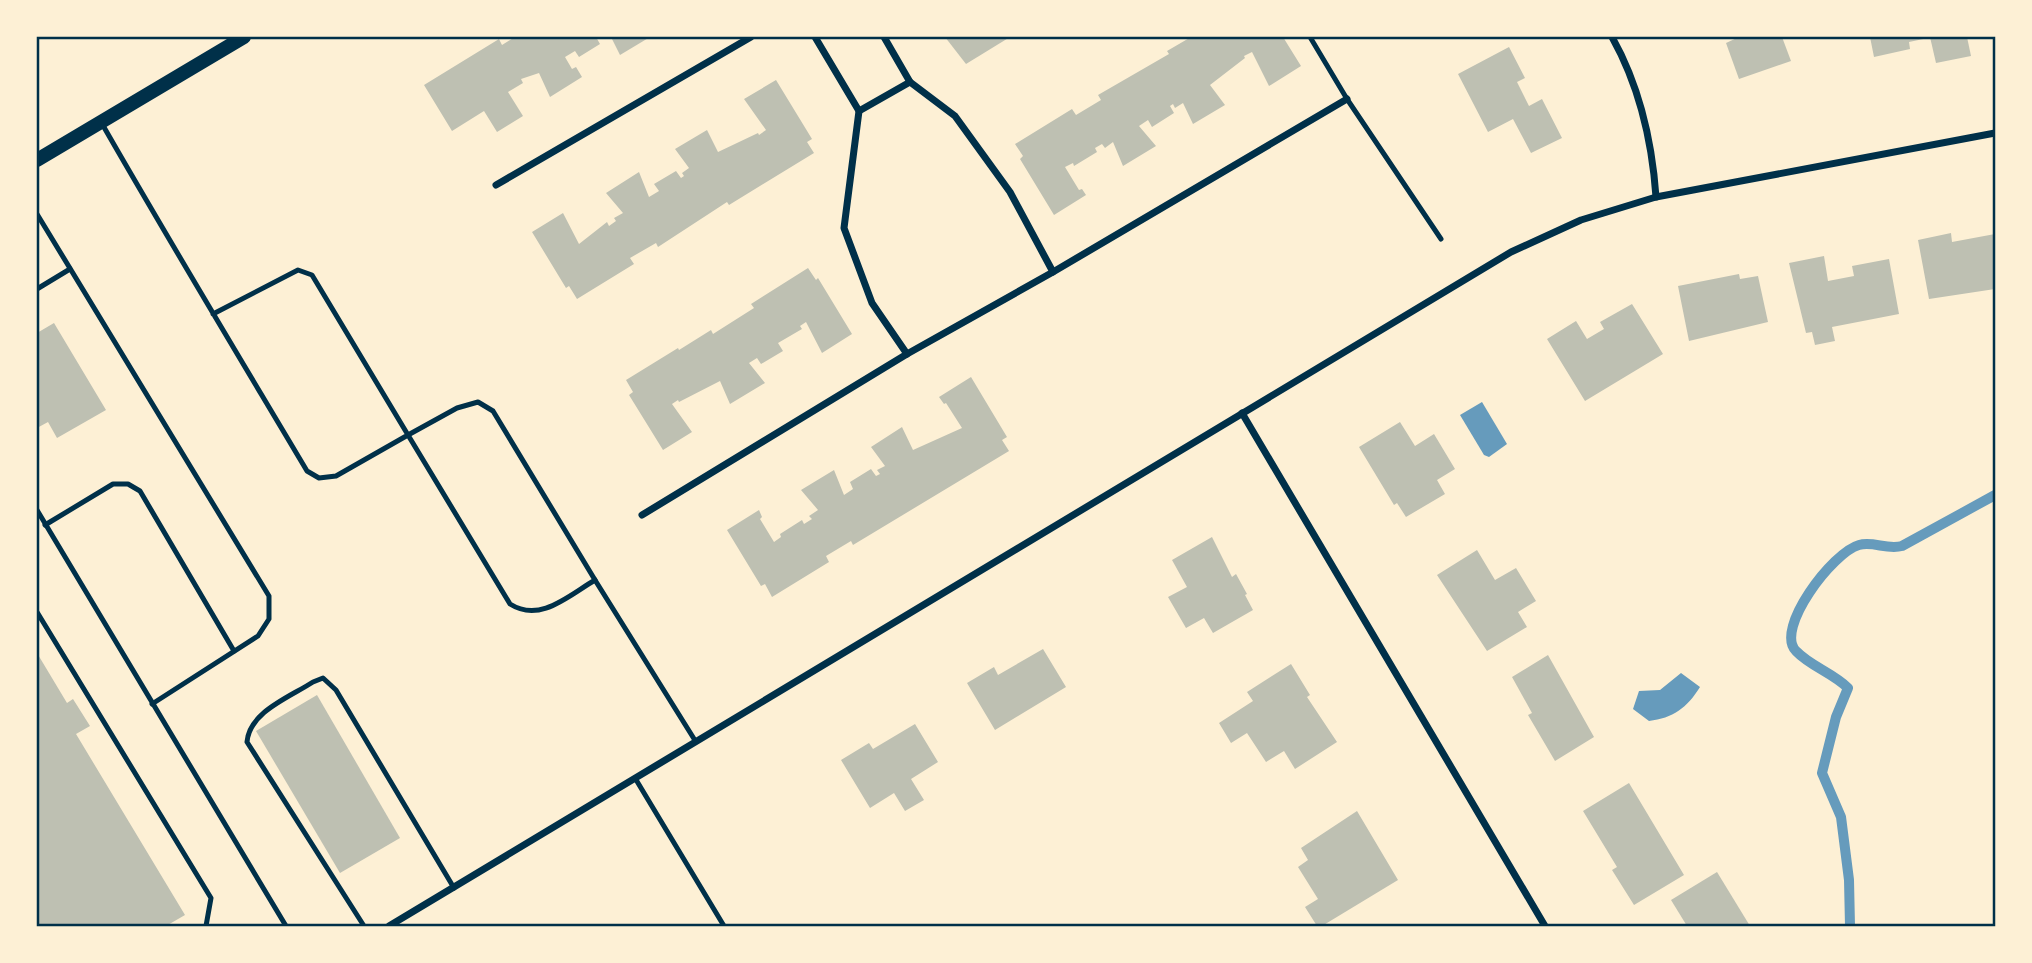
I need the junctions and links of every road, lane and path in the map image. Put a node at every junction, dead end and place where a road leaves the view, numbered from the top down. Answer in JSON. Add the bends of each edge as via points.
{"nodes":[{"id":1,"x":244,"y":37,"type":"edge"},
{"id":2,"x":751,"y":37,"type":"edge"},
{"id":3,"x":815,"y":37,"type":"edge"},
{"id":4,"x":884,"y":37,"type":"edge"},
{"id":5,"x":1310,"y":37,"type":"edge"},
{"id":6,"x":1612,"y":37,"type":"edge"},
{"id":7,"x":910,"y":82,"type":"junction"},
{"id":8,"x":1347,"y":99,"type":"junction"},
{"id":9,"x":859,"y":111,"type":"junction"},
{"id":10,"x":101,"y":122,"type":"junction"},
{"id":11,"x":1995,"y":133,"type":"edge"},
{"id":12,"x":37,"y":160,"type":"edge"},
{"id":13,"x":496,"y":185,"type":"dead end"},
{"id":14,"x":1656,"y":197,"type":"junction"},
{"id":15,"x":37,"y":214,"type":"edge"},
{"id":16,"x":1441,"y":239,"type":"dead end"},
{"id":17,"x":70,"y":269,"type":"junction"},
{"id":18,"x":1053,"y":272,"type":"junction"},
{"id":19,"x":37,"y":289,"type":"edge"},
{"id":20,"x":213,"y":314,"type":"junction"},
{"id":21,"x":907,"y":354,"type":"junction"},
{"id":22,"x":1242,"y":413,"type":"junction"},
{"id":23,"x":408,"y":435,"type":"junction"},
{"id":24,"x":37,"y":510,"type":"edge"},
{"id":25,"x":642,"y":515,"type":"dead end"},
{"id":26,"x":45,"y":524,"type":"junction"},
{"id":27,"x":595,"y":580,"type":"junction"},
{"id":28,"x":37,"y":612,"type":"edge"},
{"id":29,"x":234,"y":651,"type":"junction"},
{"id":30,"x":152,"y":704,"type":"junction"},
{"id":31,"x":696,"y":742,"type":"junction"},
{"id":32,"x":635,"y":778,"type":"junction"},
{"id":33,"x":454,"y":888,"type":"junction"},
{"id":34,"x":399,"y":924,"type":"edge"},
{"id":35,"x":206,"y":926,"type":"edge"},
{"id":36,"x":286,"y":926,"type":"edge"},
{"id":37,"x":363,"y":926,"type":"edge"},
{"id":38,"x":389,"y":926,"type":"edge"},
{"id":39,"x":724,"y":926,"type":"edge"},
{"id":40,"x":1545,"y":926,"type":"edge"}],
"edges":[{"from":1,"to":10,"type":"main road"},
{"from":2,"to":13,"type":"street"},
{"from":3,"to":9,"type":"street"},
{"from":4,"to":7,"type":"street"},
{"from":5,"to":8,"type":"lane"},
{"from":6,"to":14,"type":"street","via":[[1644,115]]},
{"from":7,"to":9,"type":"street"},
{"from":7,"to":18,"type":"street","via":[[955,116],[1010,192]]},
{"from":8,"to":16,"type":"lane"},
{"from":8,"to":18,"type":"street"},
{"from":9,"to":21,"type":"street","via":[[845,228],[872,303]]},
{"from":10,"to":12,"type":"main road"},
{"from":10,"to":20,"type":"lane"},
{"from":11,"to":14,"type":"street"},
{"from":14,"to":22,"type":"street","via":[[1581,220],[1511,252]]},
{"from":15,"to":17,"type":"lane"},
{"from":17,"to":19,"type":"lane"},
{"from":17,"to":29,"type":"lane","via":[[269,596],[269,619],[258,636]]},
{"from":18,"to":21,"type":"street"},
{"from":20,"to":23,"type":"lane","via":[[307,471],[319,478],[336,476]]},
{"from":20,"to":23,"type":"lane","via":[[298,270],[312,275]]},
{"from":21,"to":25,"type":"street"},
{"from":22,"to":31,"type":"street"},
{"from":22,"to":40,"type":"street"},
{"from":23,"to":27,"type":"lane","via":[[457,408],[478,402],[493,411]]},
{"from":23,"to":27,"type":"lane","via":[[510,604],[523,613],[543,611]]},
{"from":24,"to":26,"type":"lane"},
{"from":26,"to":29,"type":"lane","via":[[113,484],[128,484],[140,491]]},
{"from":26,"to":30,"type":"lane"},
{"from":27,"to":31,"type":"lane"},
{"from":28,"to":35,"type":"lane","via":[[211,898]]},
{"from":29,"to":30,"type":"lane"},
{"from":30,"to":36,"type":"lane"},
{"from":31,"to":32,"type":"street"},
{"from":32,"to":33,"type":"street"},
{"from":32,"to":39,"type":"lane"},
{"from":33,"to":34,"type":"street"},
{"from":33,"to":37,"type":"lane","via":[[336,690],[323,678],[313,682],[256,719],[248,728],[247,742]]},
{"from":34,"to":38,"type":"street"}]}
